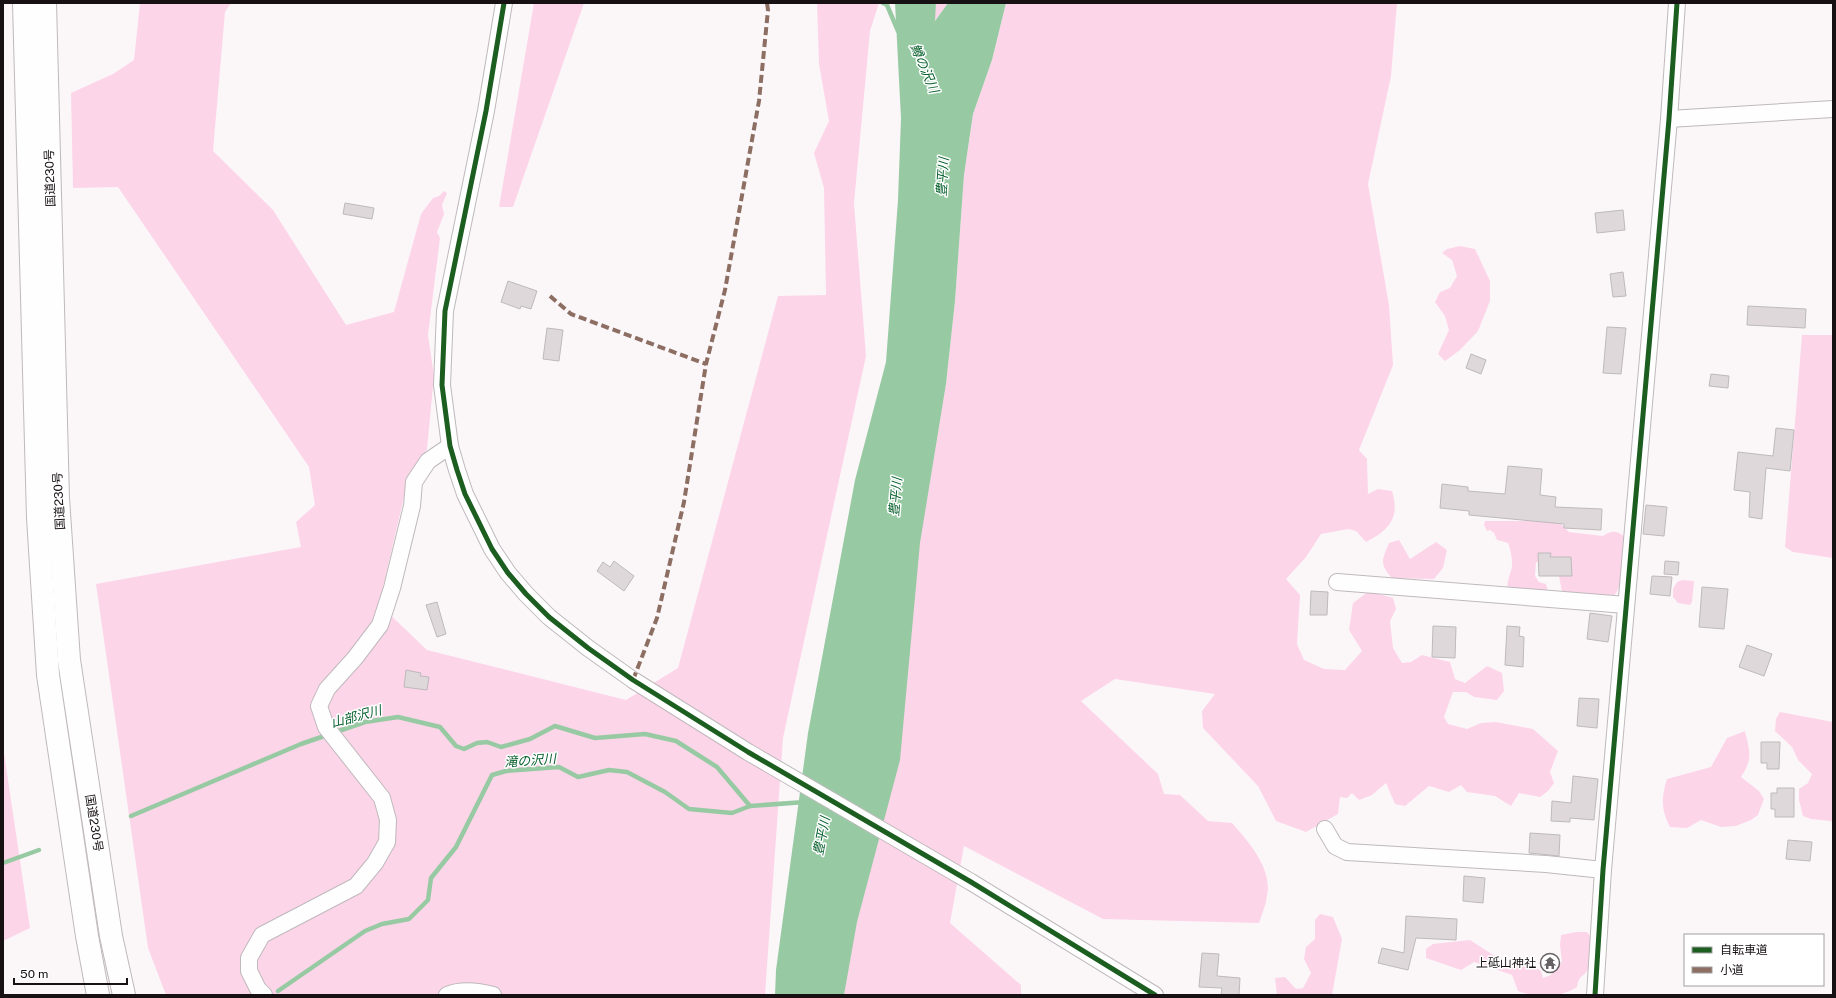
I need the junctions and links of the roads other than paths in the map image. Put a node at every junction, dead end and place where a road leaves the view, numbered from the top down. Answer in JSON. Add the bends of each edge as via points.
{"nodes":[{"id":1,"x":24,"y":3,"type":"edge"},
{"id":2,"x":45,"y":3,"type":"edge"},
{"id":3,"x":504,"y":3,"type":"edge"},
{"id":4,"x":1677,"y":3,"type":"edge"},
{"id":5,"x":1833,"y":109,"type":"edge"},
{"id":6,"x":1669,"y":119,"type":"junction"},
{"id":7,"x":450,"y":446,"type":"junction"},
{"id":8,"x":1337,"y":582,"type":"dead end"},
{"id":9,"x":1626,"y":605,"type":"junction"},
{"id":10,"x":1325,"y":829,"type":"dead end"},
{"id":11,"x":1603,"y":870,"type":"junction"},
{"id":12,"x":98,"y":995,"type":"edge"},
{"id":13,"x":124,"y":995,"type":"edge"},
{"id":14,"x":264,"y":995,"type":"edge"},
{"id":15,"x":447,"y":995,"type":"edge"},
{"id":16,"x":493,"y":995,"type":"edge"},
{"id":17,"x":1155,"y":995,"type":"edge"},
{"id":18,"x":1595,"y":995,"type":"edge"}],
"edges":[{"from":1,"to":12,"type":"highway","name":"国道230号","via":[[38,518],[48,675]]},
{"from":2,"to":13,"type":"highway","name":"国道230号","via":[[58,498],[69,660],[111,936]]},
{"from":3,"to":7,"type":"street","via":[[486,111],[445,312],[442,385]]},
{"from":4,"to":6,"type":"street"},
{"from":5,"to":6,"type":"street"},
{"from":6,"to":9,"type":"street"},
{"from":7,"to":14,"type":"street","via":[[428,461],[414,482],[412,506],[380,625],[327,689],[319,706],[330,732],[382,798],[388,820],[387,842],[375,863],[356,886],[262,935],[249,958],[249,971]]},
{"from":7,"to":17,"type":"street","via":[[465,494],[477,521],[508,573],[549,617],[588,648],[633,680],[748,752],[970,882]]},
{"from":8,"to":9,"type":"street"},
{"from":9,"to":11,"type":"street"},
{"from":10,"to":11,"type":"street","via":[[1335,846],[1347,852]]},
{"from":11,"to":18,"type":"street"},
{"from":15,"to":16,"type":"street","via":[[456,991]]}]}
